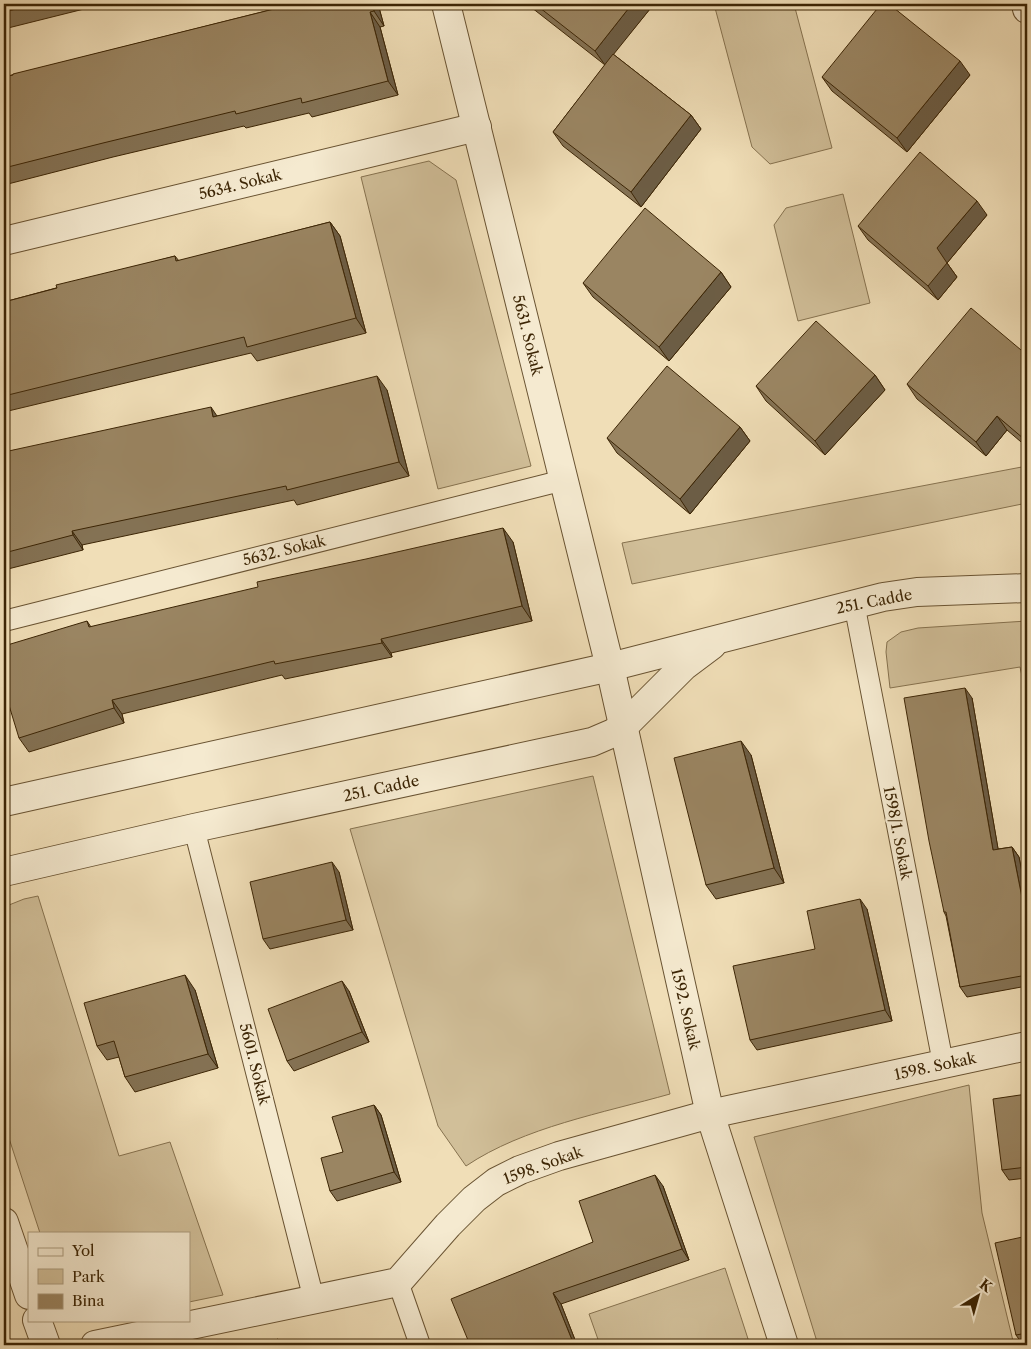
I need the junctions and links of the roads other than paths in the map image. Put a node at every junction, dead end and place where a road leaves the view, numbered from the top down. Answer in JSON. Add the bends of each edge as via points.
{"nodes":[{"id":1,"x":446,"y":4,"type":"edge"},
{"id":2,"x":1026,"y":4,"type":"edge"},
{"id":3,"x":1027,"y":9,"type":"edge"},
{"id":4,"x":477,"y":127,"type":"junction"},
{"id":5,"x":4,"y":241,"type":"edge"},
{"id":6,"x":564,"y":480,"type":"junction"},
{"id":7,"x":1027,"y":588,"type":"edge"},
{"id":8,"x":854,"y":603,"type":"junction"},
{"id":9,"x":4,"y":620,"type":"edge"},
{"id":10,"x":724,"y":637,"type":"junction"},
{"id":11,"x":610,"y":667,"type":"junction"},
{"id":12,"x":624,"y":727,"type":"junction"},
{"id":13,"x":4,"y":802,"type":"edge"},
{"id":14,"x":194,"y":828,"type":"junction"},
{"id":15,"x":4,"y":872,"type":"edge"},
{"id":16,"x":1027,"y":1046,"type":"edge"},
{"id":17,"x":943,"y":1064,"type":"junction"},
{"id":18,"x":710,"y":1114,"type":"junction"},
{"id":19,"x":4,"y":1222,"type":"edge"},
{"id":20,"x":398,"y":1282,"type":"junction"},
{"id":21,"x":28,"y":1292,"type":"edge"},
{"id":22,"x":314,"y":1300,"type":"junction"},
{"id":23,"x":39,"y":1322,"type":"edge"},
{"id":24,"x":46,"y":1345,"type":"edge"},
{"id":25,"x":95,"y":1345,"type":"edge"},
{"id":26,"x":420,"y":1345,"type":"edge"},
{"id":27,"x":784,"y":1345,"type":"edge"}],
"edges":[{"from":1,"to":4,"type":"street","name":"5631. Sokak"},
{"from":2,"to":3,"type":"street"},
{"from":4,"to":5,"type":"street","name":"5634. Sokak"},
{"from":4,"to":6,"type":"street","name":"5631. Sokak"},
{"from":6,"to":9,"type":"lane","name":"5632. Sokak"},
{"from":6,"to":11,"type":"street","name":"5631. Sokak"},
{"from":7,"to":8,"type":"street","name":"251. Cadde","via":[[917,592]]},
{"from":8,"to":10,"type":"street","name":"251. Cadde"},
{"from":8,"to":17,"type":"lane","name":"1598/1. Sokak"},
{"from":10,"to":11,"type":"street","name":"251. Cadde"},
{"from":10,"to":12,"type":"street","name":"251. Cadde","via":[[684,666]]},
{"from":11,"to":12,"type":"street","name":"1592. Sokak"},
{"from":11,"to":13,"type":"street","name":"251. Cadde"},
{"from":12,"to":14,"type":"street","name":"251. Cadde","via":[[592,742]]},
{"from":12,"to":18,"type":"street","name":"1592. Sokak"},
{"from":14,"to":15,"type":"street","name":"251. Cadde"},
{"from":14,"to":22,"type":"lane","name":"5601. Sokak"},
{"from":16,"to":17,"type":"street","name":"1598. Sokak"},
{"from":17,"to":18,"type":"street","name":"1598. Sokak"},
{"from":18,"to":20,"type":"street","name":"1598. Sokak","via":[[559,1156],[496,1182],[448,1225]]},
{"from":18,"to":27,"type":"street","name":"1592. Sokak"},
{"from":19,"to":21,"type":"street"},
{"from":20,"to":22,"type":"street"},
{"from":20,"to":26,"type":"lane"},
{"from":22,"to":25,"type":"street"},
{"from":23,"to":24,"type":"street"}]}
